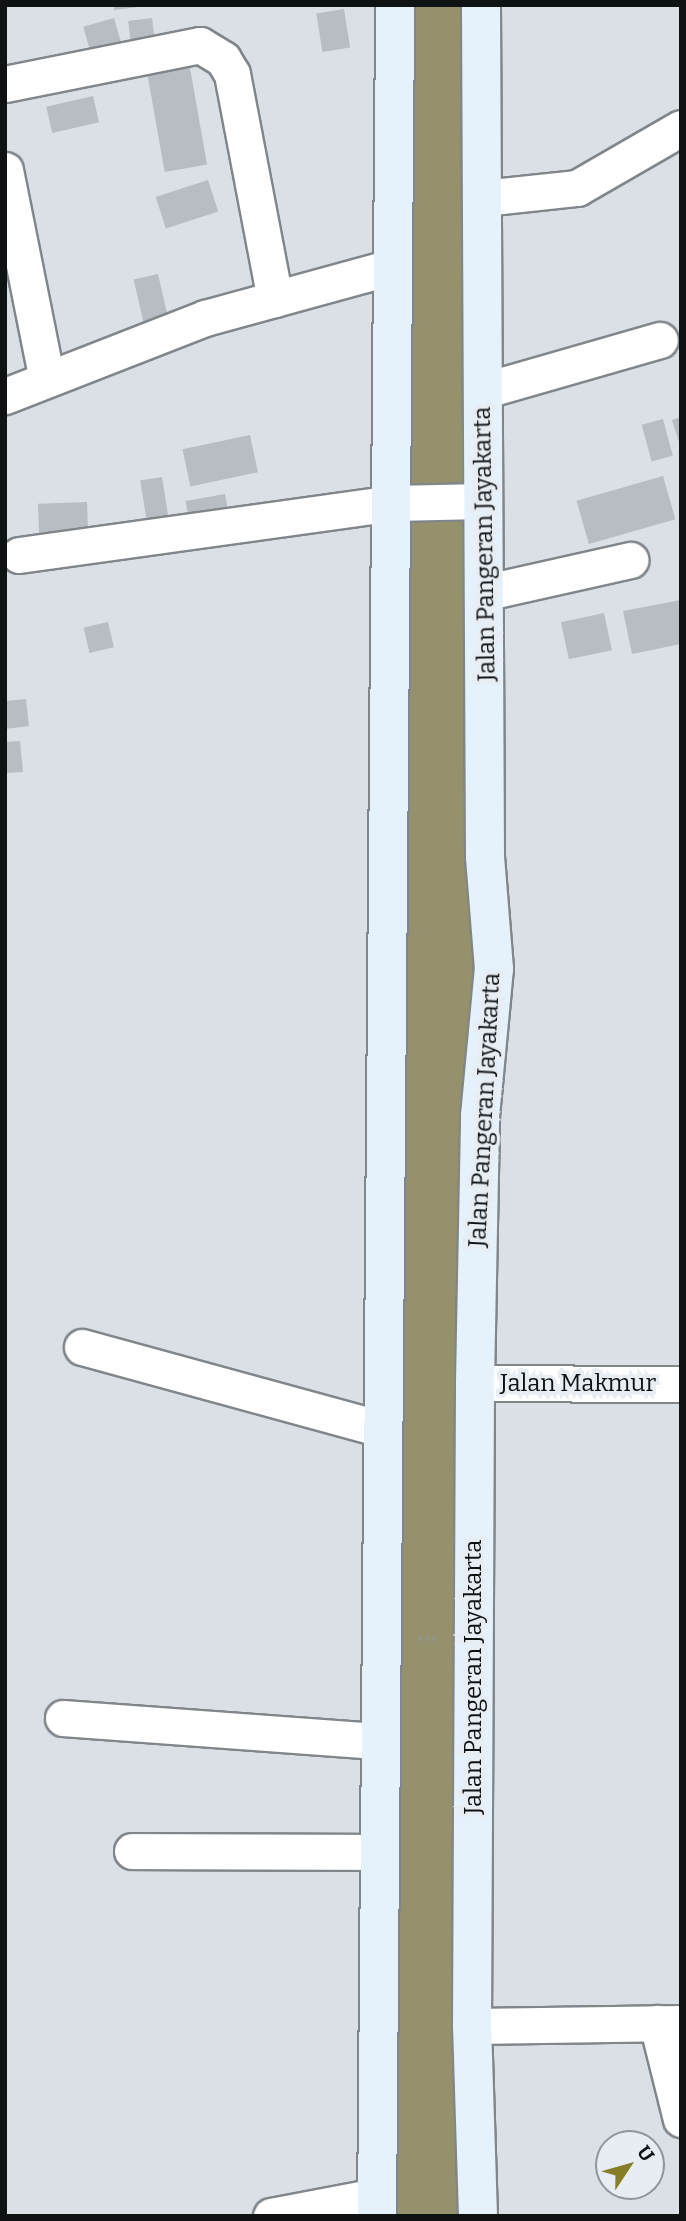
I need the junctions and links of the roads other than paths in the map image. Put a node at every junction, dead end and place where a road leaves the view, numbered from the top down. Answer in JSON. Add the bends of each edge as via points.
{"nodes":[{"id":1,"x":395,"y":5,"type":"edge"},
{"id":2,"x":481,"y":5,"type":"edge"},
{"id":3,"x":5,"y":83,"type":"edge"},
{"id":4,"x":681,"y":128,"type":"edge"},
{"id":5,"x":5,"y":170,"type":"edge"},
{"id":6,"x":483,"y":198,"type":"junction"},
{"id":7,"x":392,"y":267,"type":"junction"},
{"id":8,"x":275,"y":299,"type":"junction"},
{"id":9,"x":660,"y":340,"type":"dead end"},
{"id":10,"x":46,"y":376,"type":"junction"},
{"id":11,"x":482,"y":391,"type":"junction"},
{"id":12,"x":5,"y":396,"type":"edge"},
{"id":13,"x":476,"y":501,"type":"junction"},
{"id":14,"x":403,"y":503,"type":"junction"},
{"id":15,"x":19,"y":555,"type":"dead end"},
{"id":16,"x":630,"y":560,"type":"dead end"},
{"id":17,"x":487,"y":592,"type":"junction"},
{"id":18,"x":82,"y":1347,"type":"dead end"},
{"id":19,"x":475,"y":1383,"type":"junction"},
{"id":20,"x":681,"y":1384,"type":"edge"},
{"id":21,"x":379,"y":1428,"type":"junction"},
{"id":22,"x":62,"y":1718,"type":"dead end"},
{"id":23,"x":376,"y":1741,"type":"junction"},
{"id":24,"x":132,"y":1851,"type":"dead end"},
{"id":25,"x":375,"y":1852,"type":"junction"},
{"id":26,"x":669,"y":2023,"type":"edge"},
{"id":27,"x":472,"y":2026,"type":"junction"},
{"id":28,"x":681,"y":2119,"type":"edge"},
{"id":29,"x":377,"y":2206,"type":"edge"},
{"id":30,"x":271,"y":2216,"type":"edge"},
{"id":31,"x":478,"y":2216,"type":"edge"}],
"edges":[{"from":1,"to":7,"type":"street"},
{"from":2,"to":6,"type":"street","name":"Jalan Pangeran Jayakarta"},
{"from":3,"to":8,"type":"street","via":[[200,45],[223,59],[232,74]]},
{"from":4,"to":6,"type":"street","via":[[577,188]]},
{"from":5,"to":10,"type":"street"},
{"from":6,"to":11,"type":"street","name":"Jalan Pangeran Jayakarta"},
{"from":7,"to":8,"type":"street"},
{"from":7,"to":14,"type":"street"},
{"from":8,"to":10,"type":"street"},
{"from":9,"to":11,"type":"street"},
{"from":10,"to":12,"type":"street"},
{"from":11,"to":13,"type":"street","name":"Jalan Pangeran Jayakarta"},
{"from":13,"to":14,"type":"street"},
{"from":13,"to":17,"type":"street","name":"Jalan Pangeran Jayakarta"},
{"from":14,"to":15,"type":"street"},
{"from":14,"to":21,"type":"street"},
{"from":16,"to":17,"type":"street"},
{"from":17,"to":19,"type":"street","name":"Jalan Pangeran Jayakarta","via":[[485,856],[494,969],[480,1116]]},
{"from":18,"to":21,"type":"street"},
{"from":19,"to":20,"type":"street","name":"Jalan Makmur"},
{"from":19,"to":27,"type":"street","name":"Jalan Pangeran Jayakarta"},
{"from":21,"to":23,"type":"street"},
{"from":22,"to":23,"type":"street"},
{"from":23,"to":25,"type":"street"},
{"from":24,"to":25,"type":"street"},
{"from":25,"to":29,"type":"street"},
{"from":26,"to":27,"type":"street"},
{"from":26,"to":28,"type":"street"},
{"from":27,"to":31,"type":"street","name":"Jalan Pangeran Jayakarta"},
{"from":29,"to":30,"type":"street"}]}
